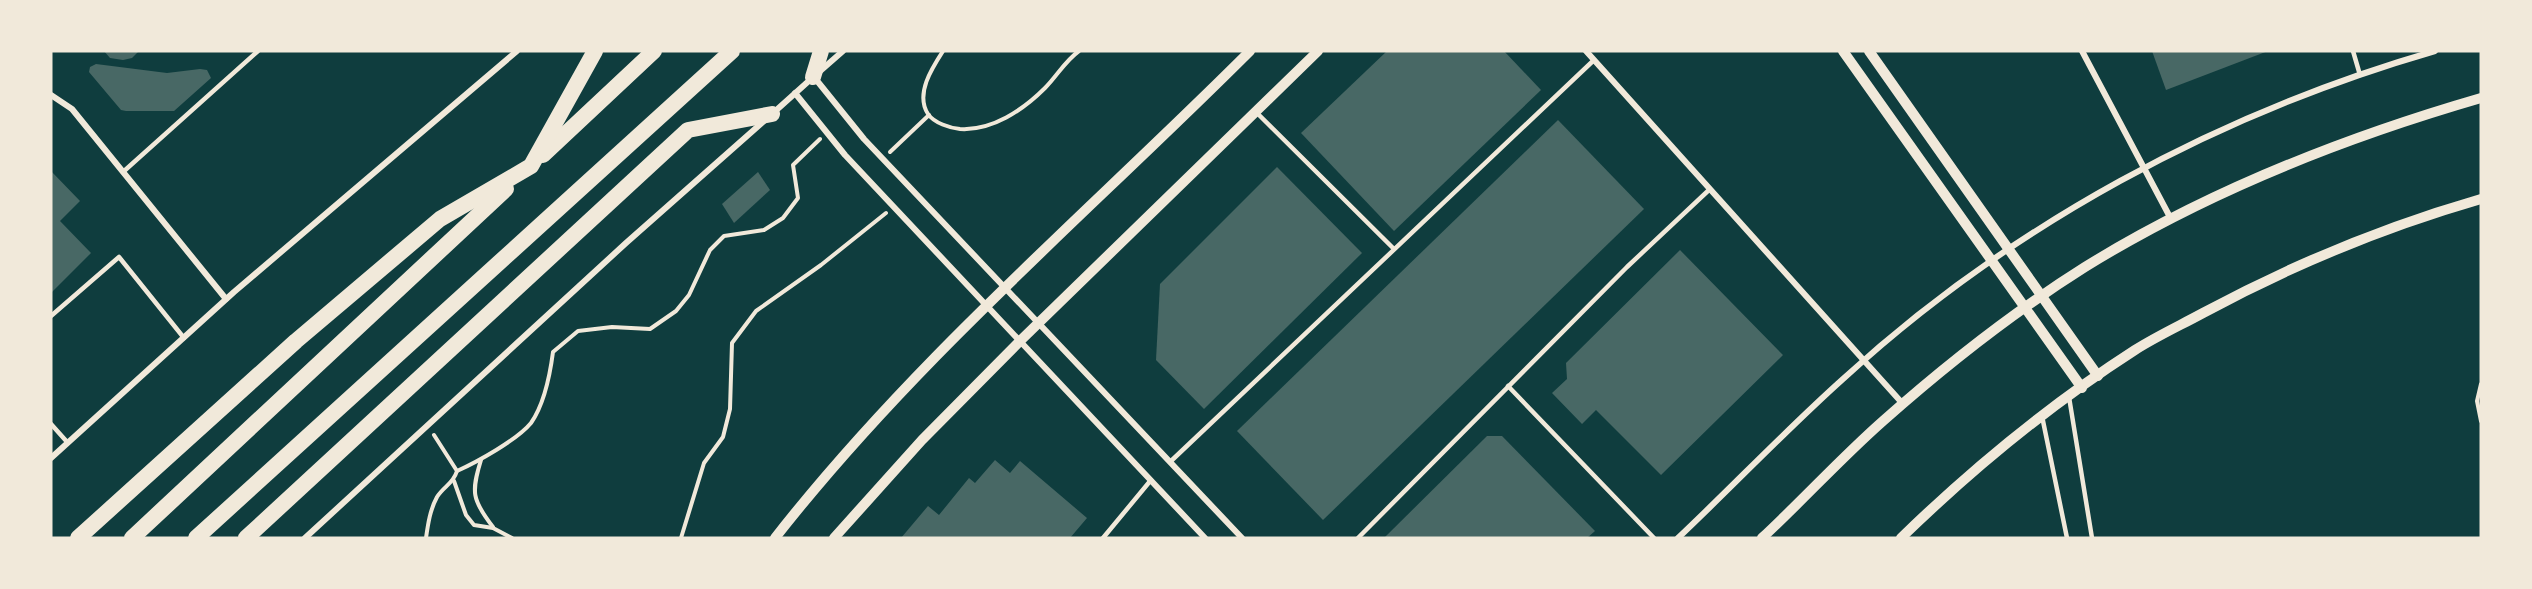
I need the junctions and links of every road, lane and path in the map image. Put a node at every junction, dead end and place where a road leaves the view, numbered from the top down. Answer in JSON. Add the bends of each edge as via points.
{"nodes":[{"id":1,"x":258,"y":51,"type":"edge"},
{"id":2,"x":517,"y":51,"type":"edge"},
{"id":3,"x":595,"y":51,"type":"edge"},
{"id":4,"x":654,"y":51,"type":"edge"},
{"id":5,"x":732,"y":51,"type":"edge"},
{"id":6,"x":821,"y":51,"type":"edge"},
{"id":7,"x":843,"y":51,"type":"edge"},
{"id":8,"x":943,"y":51,"type":"edge"},
{"id":9,"x":1079,"y":51,"type":"edge"},
{"id":10,"x":1250,"y":51,"type":"edge"},
{"id":11,"x":1318,"y":51,"type":"edge"},
{"id":12,"x":1586,"y":51,"type":"edge"},
{"id":13,"x":1843,"y":51,"type":"edge"},
{"id":14,"x":1869,"y":51,"type":"edge"},
{"id":15,"x":2082,"y":51,"type":"edge"},
{"id":16,"x":2353,"y":51,"type":"edge"},
{"id":17,"x":2435,"y":51,"type":"edge"},
{"id":18,"x":1594,"y":60,"type":"junction"},
{"id":19,"x":2360,"y":75,"type":"junction"},
{"id":20,"x":813,"y":77,"type":"junction"},
{"id":21,"x":795,"y":93,"type":"junction"},
{"id":22,"x":51,"y":95,"type":"edge"},
{"id":23,"x":2481,"y":98,"type":"edge"},
{"id":24,"x":1256,"y":112,"type":"junction"},
{"id":25,"x":772,"y":114,"type":"junction"},
{"id":26,"x":929,"y":115,"type":"junction"},
{"id":27,"x":827,"y":132,"type":"junction"},
{"id":28,"x":882,"y":159,"type":"junction"},
{"id":29,"x":531,"y":166,"type":"junction"},
{"id":30,"x":2144,"y":169,"type":"junction"},
{"id":31,"x":123,"y":172,"type":"junction"},
{"id":32,"x":1710,"y":189,"type":"junction"},
{"id":33,"x":2481,"y":199,"type":"edge"},
{"id":34,"x":894,"y":207,"type":"junction"},
{"id":35,"x":2171,"y":220,"type":"junction"},
{"id":36,"x":1394,"y":249,"type":"junction"},
{"id":37,"x":2009,"y":250,"type":"junction"},
{"id":38,"x":1992,"y":262,"type":"junction"},
{"id":39,"x":1005,"y":288,"type":"junction"},
{"id":40,"x":2043,"y":297,"type":"junction"},
{"id":41,"x":226,"y":299,"type":"junction"},
{"id":42,"x":987,"y":306,"type":"junction"},
{"id":43,"x":2026,"y":309,"type":"junction"},
{"id":44,"x":51,"y":316,"type":"edge"},
{"id":45,"x":1038,"y":323,"type":"junction"},
{"id":46,"x":184,"y":338,"type":"junction"},
{"id":47,"x":1020,"y":341,"type":"junction"},
{"id":48,"x":1864,"y":361,"type":"junction"},
{"id":49,"x":2098,"y":376,"type":"junction"},
{"id":50,"x":2481,"y":384,"type":"edge"},
{"id":51,"x":1508,"y":386,"type":"junction"},
{"id":52,"x":2082,"y":388,"type":"junction"},
{"id":53,"x":2069,"y":397,"type":"junction"},
{"id":54,"x":1903,"y":404,"type":"junction"},
{"id":55,"x":2042,"y":416,"type":"junction"},
{"id":56,"x":2481,"y":421,"type":"edge"},
{"id":57,"x":51,"y":424,"type":"edge"},
{"id":58,"x":429,"y":426,"type":"junction"},
{"id":59,"x":68,"y":443,"type":"junction"},
{"id":60,"x":51,"y":458,"type":"edge"},
{"id":61,"x":482,"y":459,"type":"junction"},
{"id":62,"x":1170,"y":462,"type":"junction"},
{"id":63,"x":457,"y":471,"type":"junction"},
{"id":64,"x":1151,"y":480,"type":"junction"},
{"id":65,"x":454,"y":481,"type":"junction"},
{"id":66,"x":493,"y":528,"type":"junction"},
{"id":67,"x":78,"y":538,"type":"edge"},
{"id":68,"x":132,"y":538,"type":"edge"},
{"id":69,"x":196,"y":538,"type":"edge"},
{"id":70,"x":246,"y":538,"type":"edge"},
{"id":71,"x":305,"y":538,"type":"edge"},
{"id":72,"x":426,"y":538,"type":"edge"},
{"id":73,"x":512,"y":538,"type":"edge"},
{"id":74,"x":681,"y":538,"type":"edge"},
{"id":75,"x":776,"y":538,"type":"edge"},
{"id":76,"x":834,"y":538,"type":"edge"},
{"id":77,"x":1102,"y":538,"type":"edge"},
{"id":78,"x":1205,"y":538,"type":"edge"},
{"id":79,"x":1242,"y":538,"type":"edge"},
{"id":80,"x":1358,"y":538,"type":"edge"},
{"id":81,"x":1654,"y":538,"type":"edge"},
{"id":82,"x":1678,"y":538,"type":"edge"},
{"id":83,"x":1762,"y":538,"type":"edge"},
{"id":84,"x":1901,"y":538,"type":"edge"},
{"id":85,"x":2067,"y":538,"type":"edge"},
{"id":86,"x":2092,"y":538,"type":"edge"}],
"edges":[{"from":1,"to":31,"type":"lane"},
{"from":2,"to":41,"type":"street"},
{"from":3,"to":29,"type":"highway"},
{"from":4,"to":29,"type":"highway"},
{"from":5,"to":69,"type":"highway"},
{"from":6,"to":20,"type":"highway"},
{"from":7,"to":20,"type":"street"},
{"from":8,"to":26,"type":"path","via":[[923,91],[924,108]]},
{"from":9,"to":26,"type":"path","via":[[1027,104],[984,127],[952,129]]},
{"from":10,"to":39,"type":"street"},
{"from":11,"to":24,"type":"street"},
{"from":12,"to":18,"type":"street"},
{"from":13,"to":38,"type":"street"},
{"from":14,"to":37,"type":"street"},
{"from":15,"to":30,"type":"street"},
{"from":16,"to":19,"type":"lane"},
{"from":17,"to":19,"type":"street"},
{"from":18,"to":32,"type":"street"},
{"from":18,"to":36,"type":"lane"},
{"from":19,"to":30,"type":"street","via":[[2257,114]]},
{"from":20,"to":21,"type":"street"},
{"from":20,"to":28,"type":"street"},
{"from":21,"to":25,"type":"street"},
{"from":21,"to":27,"type":"street"},
{"from":22,"to":31,"type":"street","via":[[72,109]]},
{"from":23,"to":35,"type":"street","via":[[2325,150],[2228,190]]},
{"from":24,"to":36,"type":"lane"},
{"from":24,"to":45,"type":"street"},
{"from":25,"to":58,"type":"street"},
{"from":25,"to":70,"type":"highway","via":[[688,130]]},
{"from":26,"to":28,"type":"path"},
{"from":27,"to":34,"type":"street"},
{"from":27,"to":61,"type":"path","via":[[793,165],[798,198],[783,218],[764,230],[724,237],[710,250],[689,296],[676,311],[650,328],[578,331],[553,352],[550,374],[530,423]]},
{"from":28,"to":39,"type":"street"},
{"from":29,"to":67,"type":"highway","via":[[440,219],[296,341]]},
{"from":29,"to":68,"type":"highway"},
{"from":30,"to":35,"type":"street"},
{"from":30,"to":37,"type":"street","via":[[2054,218]]},
{"from":31,"to":41,"type":"street"},
{"from":32,"to":48,"type":"street"},
{"from":32,"to":51,"type":"lane"},
{"from":33,"to":49,"type":"street","via":[[2359,240],[2270,278],[2136,350]]},
{"from":34,"to":42,"type":"street"},
{"from":34,"to":74,"type":"path","via":[[756,311],[732,343],[730,409],[723,437],[704,463]]},
{"from":35,"to":40,"type":"street","via":[[2085,268]]},
{"from":36,"to":62,"type":"lane"},
{"from":37,"to":38,"type":"street"},
{"from":37,"to":40,"type":"street"},
{"from":38,"to":43,"type":"street"},
{"from":38,"to":48,"type":"street","via":[[1939,299]]},
{"from":39,"to":42,"type":"street"},
{"from":39,"to":45,"type":"street"},
{"from":40,"to":43,"type":"street"},
{"from":40,"to":49,"type":"street"},
{"from":41,"to":46,"type":"street"},
{"from":42,"to":47,"type":"street"},
{"from":42,"to":75,"type":"street","via":[[887,407]]},
{"from":43,"to":52,"type":"street"},
{"from":43,"to":54,"type":"street"},
{"from":44,"to":46,"type":"lane","via":[[119,257]]},
{"from":45,"to":47,"type":"street"},
{"from":45,"to":62,"type":"street"},
{"from":46,"to":59,"type":"street"},
{"from":47,"to":64,"type":"street"},
{"from":47,"to":76,"type":"street","via":[[922,440]]},
{"from":48,"to":54,"type":"street"},
{"from":48,"to":82,"type":"street"},
{"from":49,"to":52,"type":"street"},
{"from":50,"to":56,"type":"path","via":[[2477,401]]},
{"from":51,"to":80,"type":"lane"},
{"from":51,"to":81,"type":"lane"},
{"from":52,"to":53,"type":"street"},
{"from":53,"to":55,"type":"street"},
{"from":53,"to":86,"type":"lane"},
{"from":54,"to":83,"type":"street"},
{"from":55,"to":84,"type":"street","via":[[1946,494]]},
{"from":55,"to":85,"type":"lane"},
{"from":57,"to":59,"type":"lane"},
{"from":58,"to":63,"type":"path"},
{"from":58,"to":71,"type":"street"},
{"from":59,"to":60,"type":"street"},
{"from":61,"to":63,"type":"path"},
{"from":61,"to":66,"type":"path","via":[[475,481],[477,506]]},
{"from":62,"to":79,"type":"street"},
{"from":63,"to":65,"type":"path"},
{"from":64,"to":77,"type":"lane"},
{"from":64,"to":78,"type":"street"},
{"from":65,"to":66,"type":"path","via":[[474,525]]},
{"from":65,"to":72,"type":"path","via":[[438,495],[429,516]]},
{"from":66,"to":73,"type":"path"}]}
